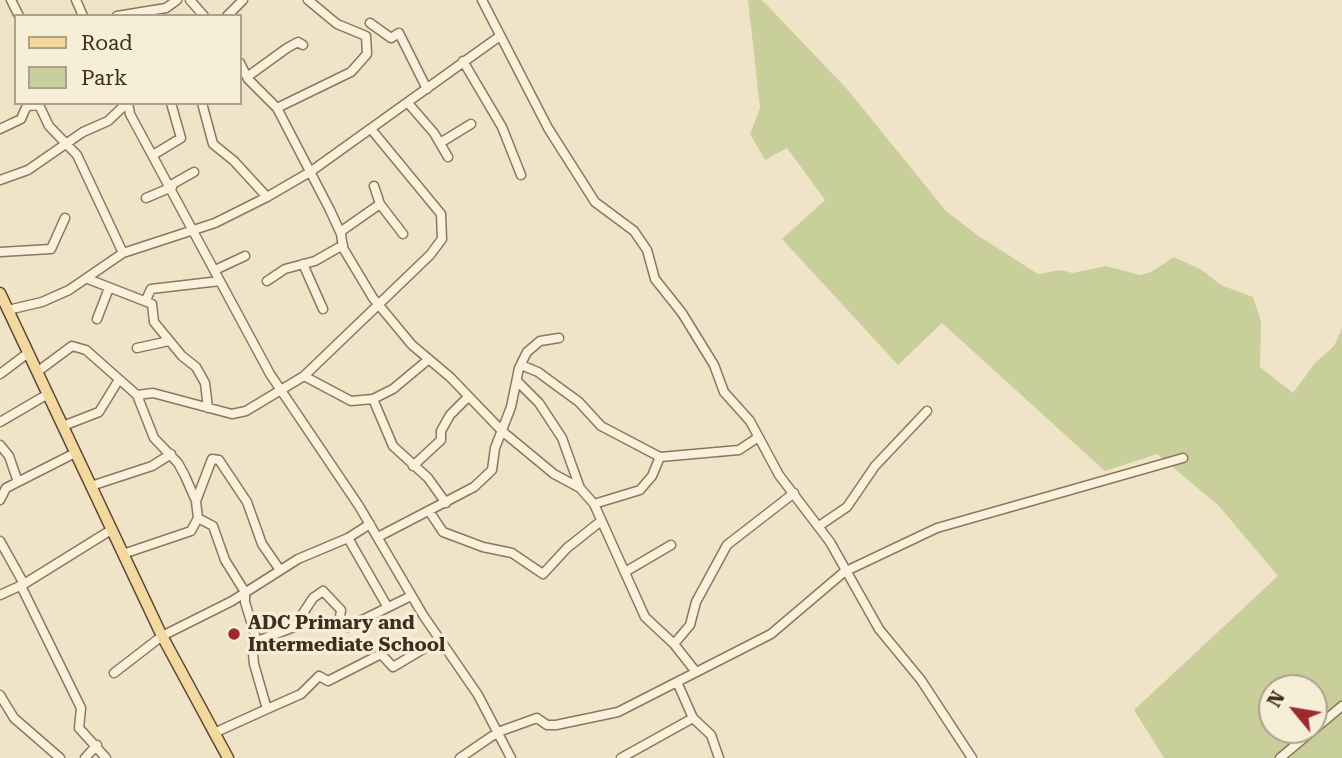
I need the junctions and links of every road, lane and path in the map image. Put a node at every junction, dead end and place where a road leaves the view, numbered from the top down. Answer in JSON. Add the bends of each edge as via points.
{"nodes":[{"id":1,"x":177,"y":0,"type":"edge"},
{"id":2,"x":190,"y":0,"type":"edge"},
{"id":3,"x":243,"y":0,"type":"edge"},
{"id":4,"x":308,"y":0,"type":"edge"},
{"id":5,"x":482,"y":0,"type":"edge"},
{"id":6,"x":128,"y":14,"type":"edge"},
{"id":7,"x":202,"y":14,"type":"edge"},
{"id":8,"x":229,"y":14,"type":"edge"},
{"id":9,"x":366,"y":36,"type":"junction"},
{"id":10,"x":500,"y":36,"type":"junction"},
{"id":11,"x":303,"y":45,"type":"dead end"},
{"id":12,"x":463,"y":61,"type":"junction"},
{"id":13,"x":242,"y":67,"type":"edge"},
{"id":14,"x":247,"y":77,"type":"junction"},
{"id":15,"x":427,"y":89,"type":"junction"},
{"id":16,"x":408,"y":103,"type":"junction"},
{"id":17,"x":28,"y":105,"type":"edge"},
{"id":18,"x":40,"y":105,"type":"edge"},
{"id":19,"x":125,"y":105,"type":"edge"},
{"id":20,"x":128,"y":105,"type":"edge"},
{"id":21,"x":172,"y":105,"type":"edge"},
{"id":22,"x":203,"y":105,"type":"edge"},
{"id":23,"x":277,"y":108,"type":"junction"},
{"id":24,"x":471,"y":124,"type":"dead end"},
{"id":25,"x":0,"y":129,"type":"edge"},
{"id":26,"x":371,"y":129,"type":"junction"},
{"id":27,"x":440,"y":143,"type":"junction"},
{"id":28,"x":67,"y":145,"type":"junction"},
{"id":29,"x":153,"y":155,"type":"junction"},
{"id":30,"x":448,"y":157,"type":"dead end"},
{"id":31,"x":194,"y":172,"type":"dead end"},
{"id":32,"x":310,"y":172,"type":"junction"},
{"id":33,"x":521,"y":175,"type":"dead end"},
{"id":34,"x":0,"y":180,"type":"edge"},
{"id":35,"x":171,"y":186,"type":"junction"},
{"id":36,"x":374,"y":187,"type":"dead end"},
{"id":37,"x":267,"y":197,"type":"junction"},
{"id":38,"x":146,"y":198,"type":"dead end"},
{"id":39,"x":380,"y":204,"type":"junction"},
{"id":40,"x":65,"y":218,"type":"dead end"},
{"id":41,"x":192,"y":228,"type":"junction"},
{"id":42,"x":340,"y":232,"type":"junction"},
{"id":43,"x":403,"y":234,"type":"dead end"},
{"id":44,"x":342,"y":245,"type":"junction"},
{"id":45,"x":0,"y":253,"type":"edge"},
{"id":46,"x":123,"y":253,"type":"junction"},
{"id":47,"x":245,"y":256,"type":"dead end"},
{"id":48,"x":303,"y":264,"type":"junction"},
{"id":49,"x":215,"y":270,"type":"junction"},
{"id":50,"x":88,"y":279,"type":"junction"},
{"id":51,"x":220,"y":281,"type":"junction"},
{"id":52,"x":267,"y":281,"type":"dead end"},
{"id":53,"x":109,"y":288,"type":"junction"},
{"id":54,"x":146,"y":300,"type":"junction"},
{"id":55,"x":3,"y":301,"type":"edge"},
{"id":56,"x":379,"y":305,"type":"junction"},
{"id":57,"x":323,"y":309,"type":"dead end"},
{"id":58,"x":97,"y":318,"type":"dead end"},
{"id":59,"x":559,"y":338,"type":"dead end"},
{"id":60,"x":169,"y":341,"type":"junction"},
{"id":61,"x":137,"y":348,"type":"dead end"},
{"id":62,"x":28,"y":353,"type":"junction"},
{"id":63,"x":429,"y":359,"type":"junction"},
{"id":64,"x":521,"y":365,"type":"junction"},
{"id":65,"x":37,"y":372,"type":"junction"},
{"id":66,"x":0,"y":374,"type":"edge"},
{"id":67,"x":304,"y":376,"type":"junction"},
{"id":68,"x":118,"y":381,"type":"junction"},
{"id":69,"x":517,"y":381,"type":"junction"},
{"id":70,"x":282,"y":389,"type":"junction"},
{"id":71,"x":48,"y":394,"type":"junction"},
{"id":72,"x":137,"y":395,"type":"junction"},
{"id":73,"x":468,"y":397,"type":"junction"},
{"id":74,"x":373,"y":399,"type":"junction"},
{"id":75,"x":208,"y":408,"type":"junction"},
{"id":76,"x":927,"y":411,"type":"dead end"},
{"id":77,"x":0,"y":422,"type":"edge"},
{"id":78,"x":63,"y":426,"type":"junction"},
{"id":79,"x":502,"y":430,"type":"junction"},
{"id":80,"x":757,"y":438,"type":"junction"},
{"id":81,"x":0,"y":445,"type":"edge"},
{"id":82,"x":75,"y":453,"type":"junction"},
{"id":83,"x":171,"y":454,"type":"junction"},
{"id":84,"x":660,"y":457,"type":"junction"},
{"id":85,"x":1183,"y":458,"type":"dead end"},
{"id":86,"x":413,"y":466,"type":"junction"},
{"id":87,"x":18,"y":482,"type":"junction"},
{"id":88,"x":91,"y":486,"type":"junction"},
{"id":89,"x":580,"y":488,"type":"junction"},
{"id":90,"x":794,"y":494,"type":"junction"},
{"id":91,"x":0,"y":499,"type":"edge"},
{"id":92,"x":196,"y":501,"type":"junction"},
{"id":93,"x":446,"y":503,"type":"junction"},
{"id":94,"x":594,"y":504,"type":"junction"},
{"id":95,"x":429,"y":511,"type":"junction"},
{"id":96,"x":198,"y":518,"type":"junction"},
{"id":97,"x":601,"y":522,"type":"junction"},
{"id":98,"x":370,"y":524,"type":"junction"},
{"id":99,"x":819,"y":526,"type":"junction"},
{"id":100,"x":111,"y":530,"type":"junction"},
{"id":101,"x":378,"y":537,"type":"junction"},
{"id":102,"x":348,"y":538,"type":"junction"},
{"id":103,"x":0,"y":541,"type":"edge"},
{"id":104,"x":671,"y":545,"type":"dead end"},
{"id":105,"x":122,"y":554,"type":"junction"},
{"id":106,"x":281,"y":570,"type":"junction"},
{"id":107,"x":625,"y":572,"type":"junction"},
{"id":108,"x":844,"y":572,"type":"junction"},
{"id":109,"x":23,"y":585,"type":"junction"},
{"id":110,"x":245,"y":592,"type":"junction"},
{"id":111,"x":0,"y":595,"type":"edge"},
{"id":112,"x":411,"y":596,"type":"junction"},
{"id":113,"x":387,"y":606,"type":"junction"},
{"id":114,"x":162,"y":636,"type":"junction"},
{"id":115,"x":440,"y":639,"type":"junction"},
{"id":116,"x":251,"y":643,"type":"junction"},
{"id":117,"x":674,"y":644,"type":"junction"},
{"id":118,"x":696,"y":672,"type":"junction"},
{"id":119,"x":114,"y":673,"type":"dead end"},
{"id":120,"x":677,"y":682,"type":"junction"},
{"id":121,"x":0,"y":695,"type":"edge"},
{"id":122,"x":1342,"y":706,"type":"edge"},
{"id":123,"x":267,"y":709,"type":"junction"},
{"id":124,"x":693,"y":718,"type":"junction"},
{"id":125,"x":214,"y":733,"type":"junction"},
{"id":126,"x":498,"y":733,"type":"junction"},
{"id":127,"x":97,"y":744,"type":"junction"},
{"id":128,"x":60,"y":758,"type":"edge"},
{"id":129,"x":85,"y":758,"type":"edge"},
{"id":130,"x":106,"y":758,"type":"edge"},
{"id":131,"x":228,"y":758,"type":"edge"},
{"id":132,"x":460,"y":758,"type":"edge"},
{"id":133,"x":511,"y":758,"type":"edge"},
{"id":134,"x":621,"y":758,"type":"edge"},
{"id":135,"x":719,"y":758,"type":"edge"},
{"id":136,"x":972,"y":758,"type":"edge"},
{"id":137,"x":1280,"y":758,"type":"edge"}],
"edges":[{"from":1,"to":6,"type":"street","via":[[166,8]]},
{"from":2,"to":7,"type":"street"},
{"from":3,"to":8,"type":"street"},
{"from":4,"to":9,"type":"street","via":[[337,24]]},
{"from":5,"to":10,"type":"street"},
{"from":9,"to":15,"type":"street","via":[[371,21],[391,38],[399,33]]},
{"from":9,"to":23,"type":"street","via":[[367,54],[351,72]]},
{"from":10,"to":12,"type":"street"},
{"from":10,"to":80,"type":"street","via":[[548,128],[595,202],[634,231],[647,250],[656,279],[714,365],[724,393],[750,421]]},
{"from":11,"to":14,"type":"street","via":[[298,42],[287,48]]},
{"from":12,"to":15,"type":"street"},
{"from":12,"to":33,"type":"street","via":[[502,127]]},
{"from":13,"to":14,"type":"street"},
{"from":14,"to":23,"type":"street"},
{"from":15,"to":16,"type":"street"},
{"from":16,"to":26,"type":"street"},
{"from":16,"to":27,"type":"street"},
{"from":17,"to":25,"type":"street","via":[[21,119]]},
{"from":18,"to":28,"type":"street","via":[[49,126]]},
{"from":19,"to":28,"type":"street","via":[[108,121]]},
{"from":20,"to":29,"type":"street"},
{"from":21,"to":29,"type":"street","via":[[181,138]]},
{"from":22,"to":37,"type":"street","via":[[213,144]]},
{"from":23,"to":32,"type":"street"},
{"from":24,"to":27,"type":"street"},
{"from":26,"to":32,"type":"street"},
{"from":26,"to":56,"type":"street","via":[[441,214],[442,239]]},
{"from":27,"to":30,"type":"street"},
{"from":28,"to":34,"type":"street","via":[[28,170]]},
{"from":28,"to":46,"type":"street","via":[[77,155]]},
{"from":29,"to":35,"type":"street"},
{"from":31,"to":35,"type":"street"},
{"from":32,"to":37,"type":"street"},
{"from":32,"to":42,"type":"street"},
{"from":35,"to":38,"type":"street"},
{"from":35,"to":41,"type":"street"},
{"from":36,"to":39,"type":"street"},
{"from":37,"to":41,"type":"street","via":[[215,223]]},
{"from":39,"to":42,"type":"street"},
{"from":39,"to":43,"type":"street"},
{"from":40,"to":45,"type":"street","via":[[50,250]]},
{"from":41,"to":46,"type":"street"},
{"from":41,"to":49,"type":"street"},
{"from":42,"to":44,"type":"street"},
{"from":44,"to":48,"type":"street"},
{"from":44,"to":56,"type":"street"},
{"from":46,"to":50,"type":"street"},
{"from":47,"to":49,"type":"street"},
{"from":48,"to":52,"type":"street"},
{"from":48,"to":57,"type":"street"},
{"from":49,"to":51,"type":"street"},
{"from":50,"to":53,"type":"street"},
{"from":50,"to":55,"type":"street","via":[[42,302]]},
{"from":51,"to":54,"type":"street","via":[[150,289]]},
{"from":51,"to":70,"type":"street"},
{"from":53,"to":54,"type":"street"},
{"from":53,"to":58,"type":"street"},
{"from":54,"to":60,"type":"street","via":[[152,304],[154,322]]},
{"from":55,"to":62,"type":"main road"},
{"from":56,"to":63,"type":"street"},
{"from":56,"to":67,"type":"street"},
{"from":59,"to":64,"type":"street","via":[[540,341]]},
{"from":60,"to":61,"type":"street"},
{"from":60,"to":75,"type":"street","via":[[196,367],[205,383]]},
{"from":62,"to":65,"type":"main road"},
{"from":62,"to":66,"type":"street"},
{"from":63,"to":73,"type":"street"},
{"from":63,"to":74,"type":"street"},
{"from":64,"to":69,"type":"street"},
{"from":64,"to":84,"type":"street","via":[[579,402],[601,426]]},
{"from":65,"to":68,"type":"street","via":[[72,346],[79,346]]},
{"from":65,"to":71,"type":"main road"},
{"from":67,"to":70,"type":"street"},
{"from":67,"to":74,"type":"street","via":[[351,401]]},
{"from":68,"to":72,"type":"street"},
{"from":68,"to":78,"type":"street","via":[[99,412]]},
{"from":69,"to":79,"type":"street"},
{"from":69,"to":89,"type":"street","via":[[539,403],[562,438]]},
{"from":70,"to":75,"type":"street","via":[[246,411],[232,414]]},
{"from":70,"to":98,"type":"street"},
{"from":71,"to":77,"type":"street"},
{"from":71,"to":78,"type":"main road"},
{"from":72,"to":75,"type":"street","via":[[153,393]]},
{"from":72,"to":83,"type":"street","via":[[154,438]]},
{"from":73,"to":79,"type":"street"},
{"from":73,"to":86,"type":"street","via":[[450,415],[441,440]]},
{"from":74,"to":86,"type":"street","via":[[393,446]]},
{"from":76,"to":99,"type":"street","via":[[875,466],[848,507]]},
{"from":78,"to":82,"type":"main road"},
{"from":79,"to":89,"type":"street","via":[[554,474]]},
{"from":79,"to":93,"type":"street","via":[[492,470]]},
{"from":80,"to":84,"type":"street","via":[[739,450]]},
{"from":80,"to":90,"type":"street"},
{"from":81,"to":87,"type":"street"},
{"from":82,"to":87,"type":"street"},
{"from":82,"to":88,"type":"main road"},
{"from":83,"to":88,"type":"street","via":[[152,466]]},
{"from":83,"to":92,"type":"street"},
{"from":84,"to":94,"type":"street","via":[[640,490]]},
{"from":85,"to":108,"type":"street","via":[[937,528]]},
{"from":86,"to":93,"type":"street"},
{"from":87,"to":91,"type":"street","via":[[6,488]]},
{"from":88,"to":100,"type":"main road"},
{"from":89,"to":94,"type":"street"},
{"from":90,"to":99,"type":"street"},
{"from":90,"to":117,"type":"street","via":[[727,545],[696,602],[690,625]]},
{"from":92,"to":96,"type":"street"},
{"from":92,"to":106,"type":"street","via":[[212,459],[219,460],[247,502],[262,544]]},
{"from":93,"to":95,"type":"street"},
{"from":94,"to":97,"type":"street"},
{"from":95,"to":97,"type":"street","via":[[443,532],[512,553],[543,574]]},
{"from":95,"to":101,"type":"street"},
{"from":96,"to":105,"type":"street","via":[[191,531]]},
{"from":96,"to":110,"type":"street","via":[[213,526],[225,560]]},
{"from":97,"to":107,"type":"street"},
{"from":98,"to":101,"type":"street"},
{"from":98,"to":102,"type":"street"},
{"from":99,"to":108,"type":"street"},
{"from":100,"to":105,"type":"main road"},
{"from":100,"to":109,"type":"street"},
{"from":101,"to":112,"type":"street"},
{"from":102,"to":106,"type":"street"},
{"from":102,"to":113,"type":"street"},
{"from":103,"to":109,"type":"street"},
{"from":104,"to":107,"type":"street"},
{"from":105,"to":114,"type":"main road"},
{"from":106,"to":110,"type":"street"},
{"from":107,"to":117,"type":"street","via":[[645,617]]},
{"from":108,"to":118,"type":"street","via":[[771,634]]},
{"from":108,"to":136,"type":"street"},
{"from":109,"to":111,"type":"street"},
{"from":109,"to":127,"type":"street","via":[[81,708],[79,728]]},
{"from":110,"to":114,"type":"street"},
{"from":110,"to":116,"type":"street","via":[[255,635]]},
{"from":112,"to":113,"type":"street"},
{"from":112,"to":115,"type":"street"},
{"from":113,"to":116,"type":"street","via":[[348,627],[340,617],[341,610],[323,591],[294,627]]},
{"from":114,"to":119,"type":"street"},
{"from":114,"to":125,"type":"main road"},
{"from":115,"to":123,"type":"street","via":[[393,667],[381,654],[328,681],[319,676],[301,694]]},
{"from":115,"to":126,"type":"street"},
{"from":116,"to":123,"type":"street"},
{"from":117,"to":118,"type":"street"},
{"from":118,"to":120,"type":"street"},
{"from":120,"to":124,"type":"street"},
{"from":120,"to":126,"type":"street","via":[[618,712],[556,725],[537,718]]},
{"from":121,"to":128,"type":"street","via":[[15,718]]},
{"from":122,"to":137,"type":"street"},
{"from":123,"to":125,"type":"street"},
{"from":124,"to":134,"type":"street"},
{"from":124,"to":135,"type":"street","via":[[711,735]]},
{"from":125,"to":131,"type":"main road"},
{"from":126,"to":132,"type":"street"},
{"from":126,"to":133,"type":"street"},
{"from":127,"to":129,"type":"street"},
{"from":127,"to":130,"type":"street"}]}
